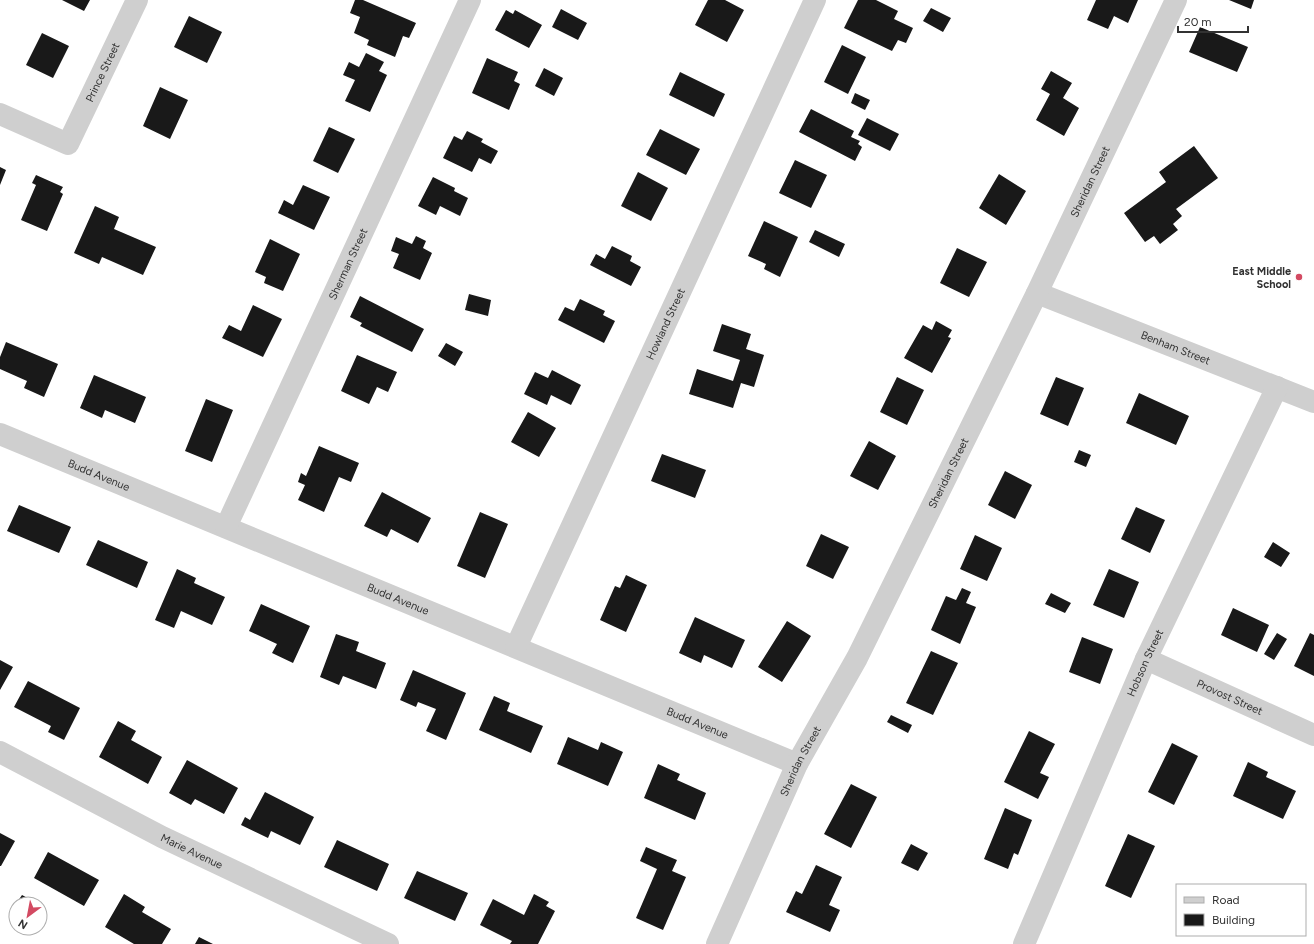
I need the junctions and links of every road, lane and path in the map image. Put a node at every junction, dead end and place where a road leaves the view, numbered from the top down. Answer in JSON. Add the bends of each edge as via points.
{"nodes":[{"id":1,"x":137,"y":0,"type":"edge"},
{"id":2,"x":470,"y":0,"type":"edge"},
{"id":3,"x":815,"y":0,"type":"edge"},
{"id":4,"x":1176,"y":0,"type":"edge"},
{"id":5,"x":0,"y":114,"type":"edge"},
{"id":6,"x":1037,"y":293,"type":"junction"},
{"id":7,"x":1277,"y":387,"type":"junction"},
{"id":8,"x":1314,"y":402,"type":"edge"},
{"id":9,"x":0,"y":434,"type":"edge"},
{"id":10,"x":226,"y":527,"type":"junction"},
{"id":11,"x":516,"y":647,"type":"junction"},
{"id":12,"x":1146,"y":659,"type":"junction"},
{"id":13,"x":1314,"y":735,"type":"edge"},
{"id":14,"x":0,"y":752,"type":"edge"},
{"id":15,"x":798,"y":764,"type":"junction"},
{"id":16,"x":388,"y":944,"type":"edge"},
{"id":17,"x":717,"y":944,"type":"edge"},
{"id":18,"x":1024,"y":944,"type":"edge"}],
"edges":[{"from":1,"to":5,"type":"street","name":"Prince Street","via":[[68,144]]},
{"from":2,"to":10,"type":"street","name":"Sherman Street"},
{"from":3,"to":11,"type":"street","name":"Howland Street"},
{"from":4,"to":6,"type":"street","name":"Sheridan Street"},
{"from":6,"to":7,"type":"street","name":"Benham Street"},
{"from":6,"to":15,"type":"street","name":"Sheridan Street","via":[[857,658]]},
{"from":7,"to":8,"type":"street","name":"Benham Street"},
{"from":7,"to":12,"type":"street","name":"Hobson Street"},
{"from":9,"to":10,"type":"street","name":"Budd Avenue"},
{"from":10,"to":11,"type":"street","name":"Budd Avenue"},
{"from":11,"to":15,"type":"street","name":"Budd Avenue"},
{"from":12,"to":13,"type":"street","name":"Provost Street"},
{"from":12,"to":18,"type":"street","name":"Hobson Street"},
{"from":14,"to":16,"type":"street","name":"Marie Avenue","via":[[162,837]]},
{"from":15,"to":17,"type":"street","name":"Sheridan Street"}]}
